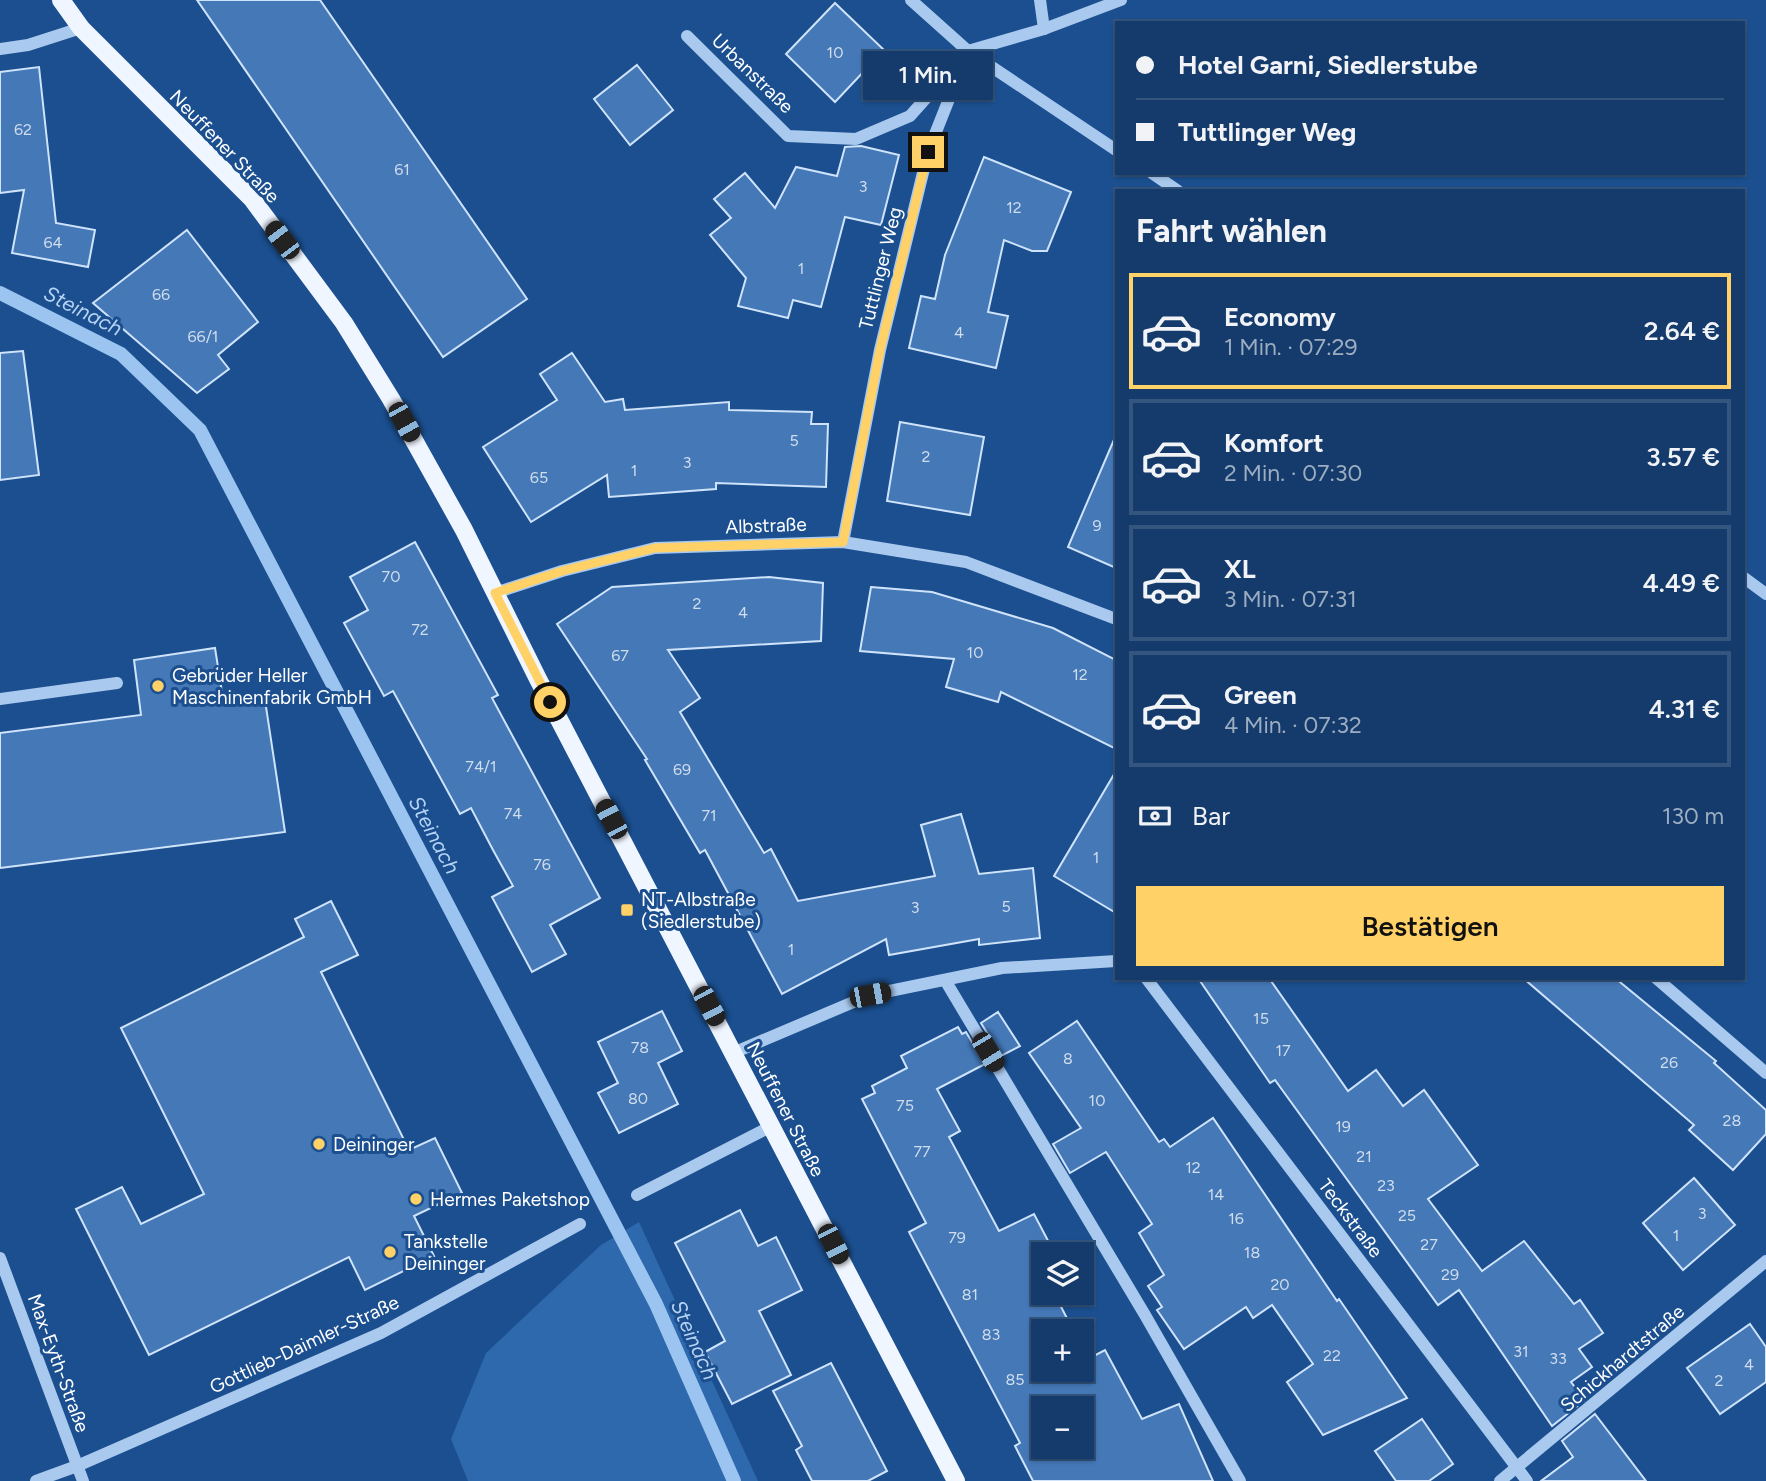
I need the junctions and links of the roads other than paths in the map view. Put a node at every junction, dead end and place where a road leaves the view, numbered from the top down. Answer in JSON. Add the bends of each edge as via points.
{"nodes":[{"id":1,"x":61,"y":0,"type":"edge"},
{"id":2,"x":911,"y":0,"type":"edge"},
{"id":3,"x":1040,"y":0,"type":"edge"},
{"id":4,"x":1121,"y":0,"type":"edge"},
{"id":5,"x":81,"y":28,"type":"junction"},
{"id":6,"x":1044,"y":29,"type":"junction"},
{"id":7,"x":687,"y":36,"type":"dead end"},
{"id":8,"x":0,"y":49,"type":"edge"},
{"id":9,"x":968,"y":51,"type":"junction"},
{"id":10,"x":1115,"y":149,"type":"edge"},
{"id":11,"x":1155,"y":175,"type":"edge"},
{"id":12,"x":1175,"y":189,"type":"edge"},
{"id":13,"x":843,"y":542,"type":"junction"},
{"id":14,"x":1745,"y":578,"type":"edge"},
{"id":15,"x":495,"y":593,"type":"junction"},
{"id":16,"x":1766,"y":594,"type":"edge"},
{"id":17,"x":1115,"y":619,"type":"edge"},
{"id":18,"x":117,"y":683,"type":"dead end"},
{"id":19,"x":0,"y":699,"type":"edge"},
{"id":20,"x":1115,"y":961,"type":"edge"},
{"id":21,"x":946,"y":980,"type":"junction"},
{"id":22,"x":1148,"y":980,"type":"edge"},
{"id":23,"x":1658,"y":980,"type":"edge"},
{"id":24,"x":733,"y":1053,"type":"junction"},
{"id":25,"x":1766,"y":1073,"type":"edge"},
{"id":26,"x":772,"y":1126,"type":"junction"},
{"id":27,"x":637,"y":1195,"type":"dead end"},
{"id":28,"x":580,"y":1224,"type":"dead end"},
{"id":29,"x":0,"y":1258,"type":"edge"},
{"id":30,"x":1766,"y":1261,"type":"edge"},
{"id":31,"x":77,"y":1466,"type":"junction"},
{"id":32,"x":1518,"y":1469,"type":"junction"},
{"id":33,"x":36,"y":1481,"type":"edge"},
{"id":34,"x":83,"y":1481,"type":"edge"},
{"id":35,"x":956,"y":1481,"type":"edge"},
{"id":36,"x":1240,"y":1481,"type":"edge"},
{"id":37,"x":1500,"y":1481,"type":"edge"},
{"id":38,"x":1527,"y":1481,"type":"edge"}],
"edges":[{"from":1,"to":5,"type":"main road","name":"Neuffener Straße"},
{"from":2,"to":9,"type":"street"},
{"from":3,"to":6,"type":"street"},
{"from":4,"to":6,"type":"street"},
{"from":5,"to":8,"type":"street"},
{"from":5,"to":15,"type":"main road","name":"Neuffener Straße","via":[[251,199],[344,323],[391,399]]},
{"from":6,"to":9,"type":"street"},
{"from":7,"to":9,"type":"street","name":"Urbanstraße","via":[[788,136],[856,139],[910,116]]},
{"from":9,"to":10,"type":"street"},
{"from":9,"to":13,"type":"street","name":"Tuttlinger Weg","via":[[928,152],[880,350]]},
{"from":11,"to":12,"type":"street"},
{"from":13,"to":15,"type":"street","name":"Albstraße","via":[[655,548]]},
{"from":13,"to":17,"type":"street","name":"Albstraße","via":[[966,562]]},
{"from":14,"to":16,"type":"street"},
{"from":15,"to":24,"type":"main road","name":"Neuffener Straße"},
{"from":18,"to":19,"type":"street"},
{"from":20,"to":21,"type":"street","via":[[1002,968]]},
{"from":21,"to":24,"type":"street","via":[[870,995]]},
{"from":21,"to":36,"type":"street"},
{"from":22,"to":32,"type":"street","name":"Teckstraße"},
{"from":23,"to":25,"type":"street"},
{"from":24,"to":26,"type":"main road","name":"Neuffener Straße"},
{"from":26,"to":27,"type":"street"},
{"from":26,"to":35,"type":"main road","name":"Neuffener Straße"},
{"from":28,"to":31,"type":"street","name":"Gottlieb-Daimler-Straße","via":[[381,1333]]},
{"from":29,"to":31,"type":"street","name":"Max-Eyth-Straße"},
{"from":30,"to":32,"type":"street","name":"Schickhardtstraße"},
{"from":31,"to":33,"type":"street","name":"Gottlieb-Daimler-Straße"},
{"from":31,"to":34,"type":"street","name":"Max-Eyth-Straße"},
{"from":32,"to":37,"type":"street","name":"Schickhardtstraße"},
{"from":32,"to":38,"type":"street","name":"Teckstraße"}]}
